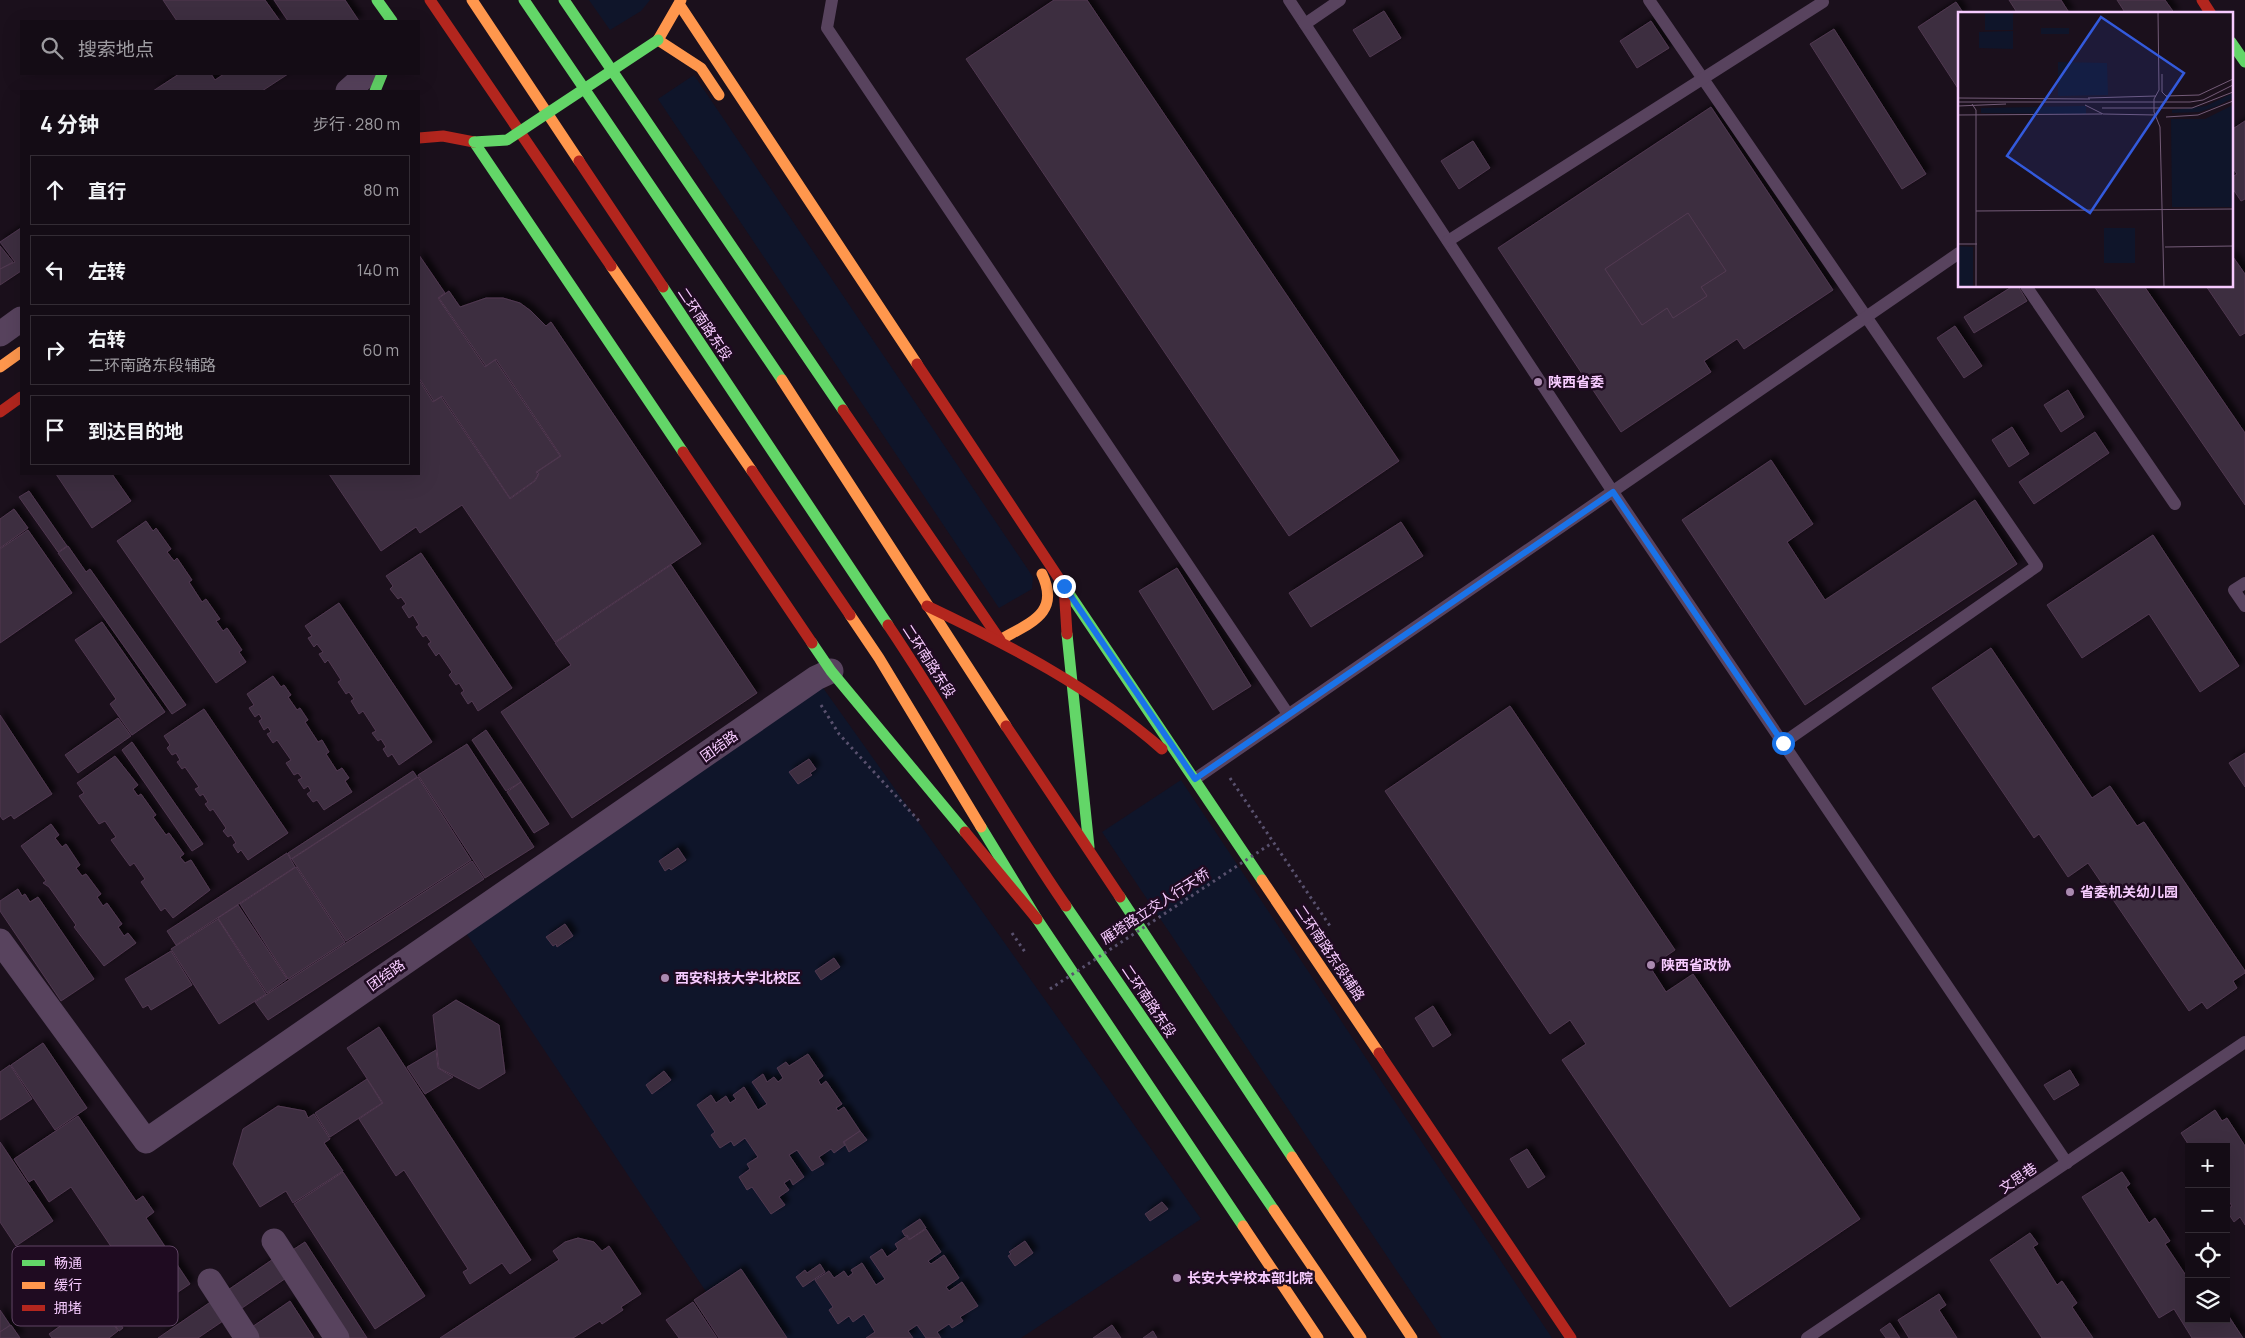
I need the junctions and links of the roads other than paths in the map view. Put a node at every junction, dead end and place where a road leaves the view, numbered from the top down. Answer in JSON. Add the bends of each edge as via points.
{"nodes":[{"id":1,"x":377,"y":0,"type":"edge"},
{"id":2,"x":430,"y":0,"type":"edge"},
{"id":3,"x":472,"y":0,"type":"edge"},
{"id":4,"x":524,"y":0,"type":"edge"},
{"id":5,"x":564,"y":0,"type":"edge"},
{"id":6,"x":832,"y":0,"type":"edge"},
{"id":7,"x":1288,"y":0,"type":"edge"},
{"id":8,"x":1340,"y":0,"type":"edge"},
{"id":9,"x":1649,"y":0,"type":"edge"},
{"id":10,"x":1822,"y":0,"type":"edge"},
{"id":11,"x":2202,"y":0,"type":"edge"},
{"id":12,"x":679,"y":1,"type":"edge"},
{"id":13,"x":397,"y":7,"type":"dead end"},
{"id":14,"x":2210,"y":12,"type":"edge"},
{"id":15,"x":392,"y":20,"type":"edge"},
{"id":16,"x":393,"y":20,"type":"edge"},
{"id":17,"x":1304,"y":24,"type":"junction"},
{"id":18,"x":658,"y":40,"type":"junction"},
{"id":19,"x":2232,"y":43,"type":"edge"},
{"id":20,"x":2245,"y":62,"type":"edge"},
{"id":21,"x":366,"y":75,"type":"edge"},
{"id":22,"x":382,"y":75,"type":"edge"},
{"id":23,"x":1702,"y":78,"type":"junction"},
{"id":24,"x":349,"y":90,"type":"edge"},
{"id":25,"x":375,"y":90,"type":"edge"},
{"id":26,"x":723,"y":101,"type":"dead end"},
{"id":27,"x":420,"y":138,"type":"edge"},
{"id":28,"x":474,"y":142,"type":"junction"},
{"id":29,"x":1448,"y":241,"type":"junction"},
{"id":30,"x":1958,"y":254,"type":"edge"},
{"id":31,"x":2027,"y":288,"type":"edge"},
{"id":32,"x":1866,"y":317,"type":"junction"},
{"id":33,"x":20,"y":321,"type":"edge"},
{"id":34,"x":0,"y":334,"type":"edge"},
{"id":35,"x":20,"y":353,"type":"edge"},
{"id":36,"x":0,"y":367,"type":"edge"},
{"id":37,"x":20,"y":398,"type":"edge"},
{"id":38,"x":0,"y":412,"type":"edge"},
{"id":39,"x":1613,"y":492,"type":"junction"},
{"id":40,"x":2175,"y":504,"type":"dead end"},
{"id":41,"x":1038,"y":568,"type":"dead end"},
{"id":42,"x":2245,"y":583,"type":"edge"},
{"id":43,"x":1064,"y":586,"type":"junction"},
{"id":44,"x":927,"y":606,"type":"junction"},
{"id":45,"x":2245,"y":606,"type":"edge"},
{"id":46,"x":1000,"y":640,"type":"junction"},
{"id":47,"x":831,"y":671,"type":"junction"},
{"id":48,"x":1071,"y":683,"type":"junction"},
{"id":49,"x":1288,"y":714,"type":"junction"},
{"id":50,"x":1783,"y":743,"type":"junction"},
{"id":51,"x":1195,"y":779,"type":"junction"},
{"id":52,"x":1090,"y":854,"type":"junction"},
{"id":53,"x":1037,"y":919,"type":"junction"},
{"id":54,"x":0,"y":941,"type":"edge"},
{"id":55,"x":2245,"y":1042,"type":"edge"},
{"id":56,"x":2067,"y":1163,"type":"junction"},
{"id":57,"x":274,"y":1241,"type":"dead end"},
{"id":58,"x":210,"y":1281,"type":"dead end"},
{"id":59,"x":248,"y":1338,"type":"edge"},
{"id":60,"x":337,"y":1338,"type":"edge"},
{"id":61,"x":1318,"y":1338,"type":"edge"},
{"id":62,"x":1361,"y":1338,"type":"edge"},
{"id":63,"x":1412,"y":1338,"type":"edge"},
{"id":64,"x":1571,"y":1338,"type":"edge"},
{"id":65,"x":1807,"y":1338,"type":"edge"}],
"edges":[{"from":1,"to":15,"type":"main road"},
{"from":2,"to":53,"type":"main road","via":[[879,658]]},
{"from":3,"to":62,"type":"main road","name":"二环南路东段","via":[[927,683],[1044,874]]},
{"from":4,"to":44,"type":"main road","name":"二环南路东段","via":[[818,433]]},
{"from":5,"to":46,"type":"main road"},
{"from":6,"to":49,"type":"lane","via":[[827,28]]},
{"from":7,"to":17,"type":"lane"},
{"from":8,"to":17,"type":"lane"},
{"from":9,"to":23,"type":"lane"},
{"from":10,"to":23,"type":"lane"},
{"from":11,"to":14,"type":"main road"},
{"from":12,"to":18,"type":"main road"},
{"from":12,"to":43,"type":"main road","name":"二环南路东段辅路"},
{"from":13,"to":16,"type":"main road"},
{"from":17,"to":29,"type":"lane"},
{"from":18,"to":26,"type":"main road","via":[[701,68]]},
{"from":18,"to":28,"type":"main road","bridge":true,"via":[[507,140]]},
{"from":19,"to":20,"type":"main road"},
{"from":21,"to":24,"type":"street"},
{"from":22,"to":25,"type":"main road"},
{"from":23,"to":29,"type":"lane"},
{"from":23,"to":32,"type":"lane"},
{"from":27,"to":28,"type":"main road","via":[[443,136]]},
{"from":28,"to":47,"type":"main road"},
{"from":29,"to":39,"type":"lane"},
{"from":30,"to":32,"type":"lane"},
{"from":31,"to":40,"type":"lane"},
{"from":32,"to":39,"type":"lane"},
{"from":32,"to":50,"type":"lane","via":[[2037,566]]},
{"from":33,"to":34,"type":"street"},
{"from":35,"to":36,"type":"main road"},
{"from":37,"to":38,"type":"main road"},
{"from":39,"to":49,"type":"lane"},
{"from":39,"to":50,"type":"lane"},
{"from":41,"to":46,"type":"main road","via":[[1049,584],[1050,601],[1045,611]]},
{"from":42,"to":45,"type":"lane","via":[[2234,590]]},
{"from":43,"to":48,"type":"main road"},
{"from":43,"to":51,"type":"main road","name":"二环南路东段辅路"},
{"from":44,"to":46,"type":"main road"},
{"from":44,"to":52,"type":"main road","name":"二环南路东段"},
{"from":46,"to":48,"type":"main road"},
{"from":47,"to":53,"type":"main road"},
{"from":47,"to":54,"type":"street","name":"团结路","via":[[146,1141]]},
{"from":48,"to":51,"type":"main road","via":[[1136,725]]},
{"from":48,"to":52,"type":"main road"},
{"from":49,"to":51,"type":"lane"},
{"from":50,"to":56,"type":"lane"},
{"from":51,"to":64,"type":"main road","name":"二环南路东段辅路"},
{"from":52,"to":63,"type":"main road","name":"二环南路东段"},
{"from":53,"to":61,"type":"main road"},
{"from":55,"to":56,"type":"lane","name":"文思巷"},
{"from":56,"to":65,"type":"lane","name":"文思巷"},
{"from":57,"to":60,"type":"street"},
{"from":58,"to":59,"type":"street"}]}
